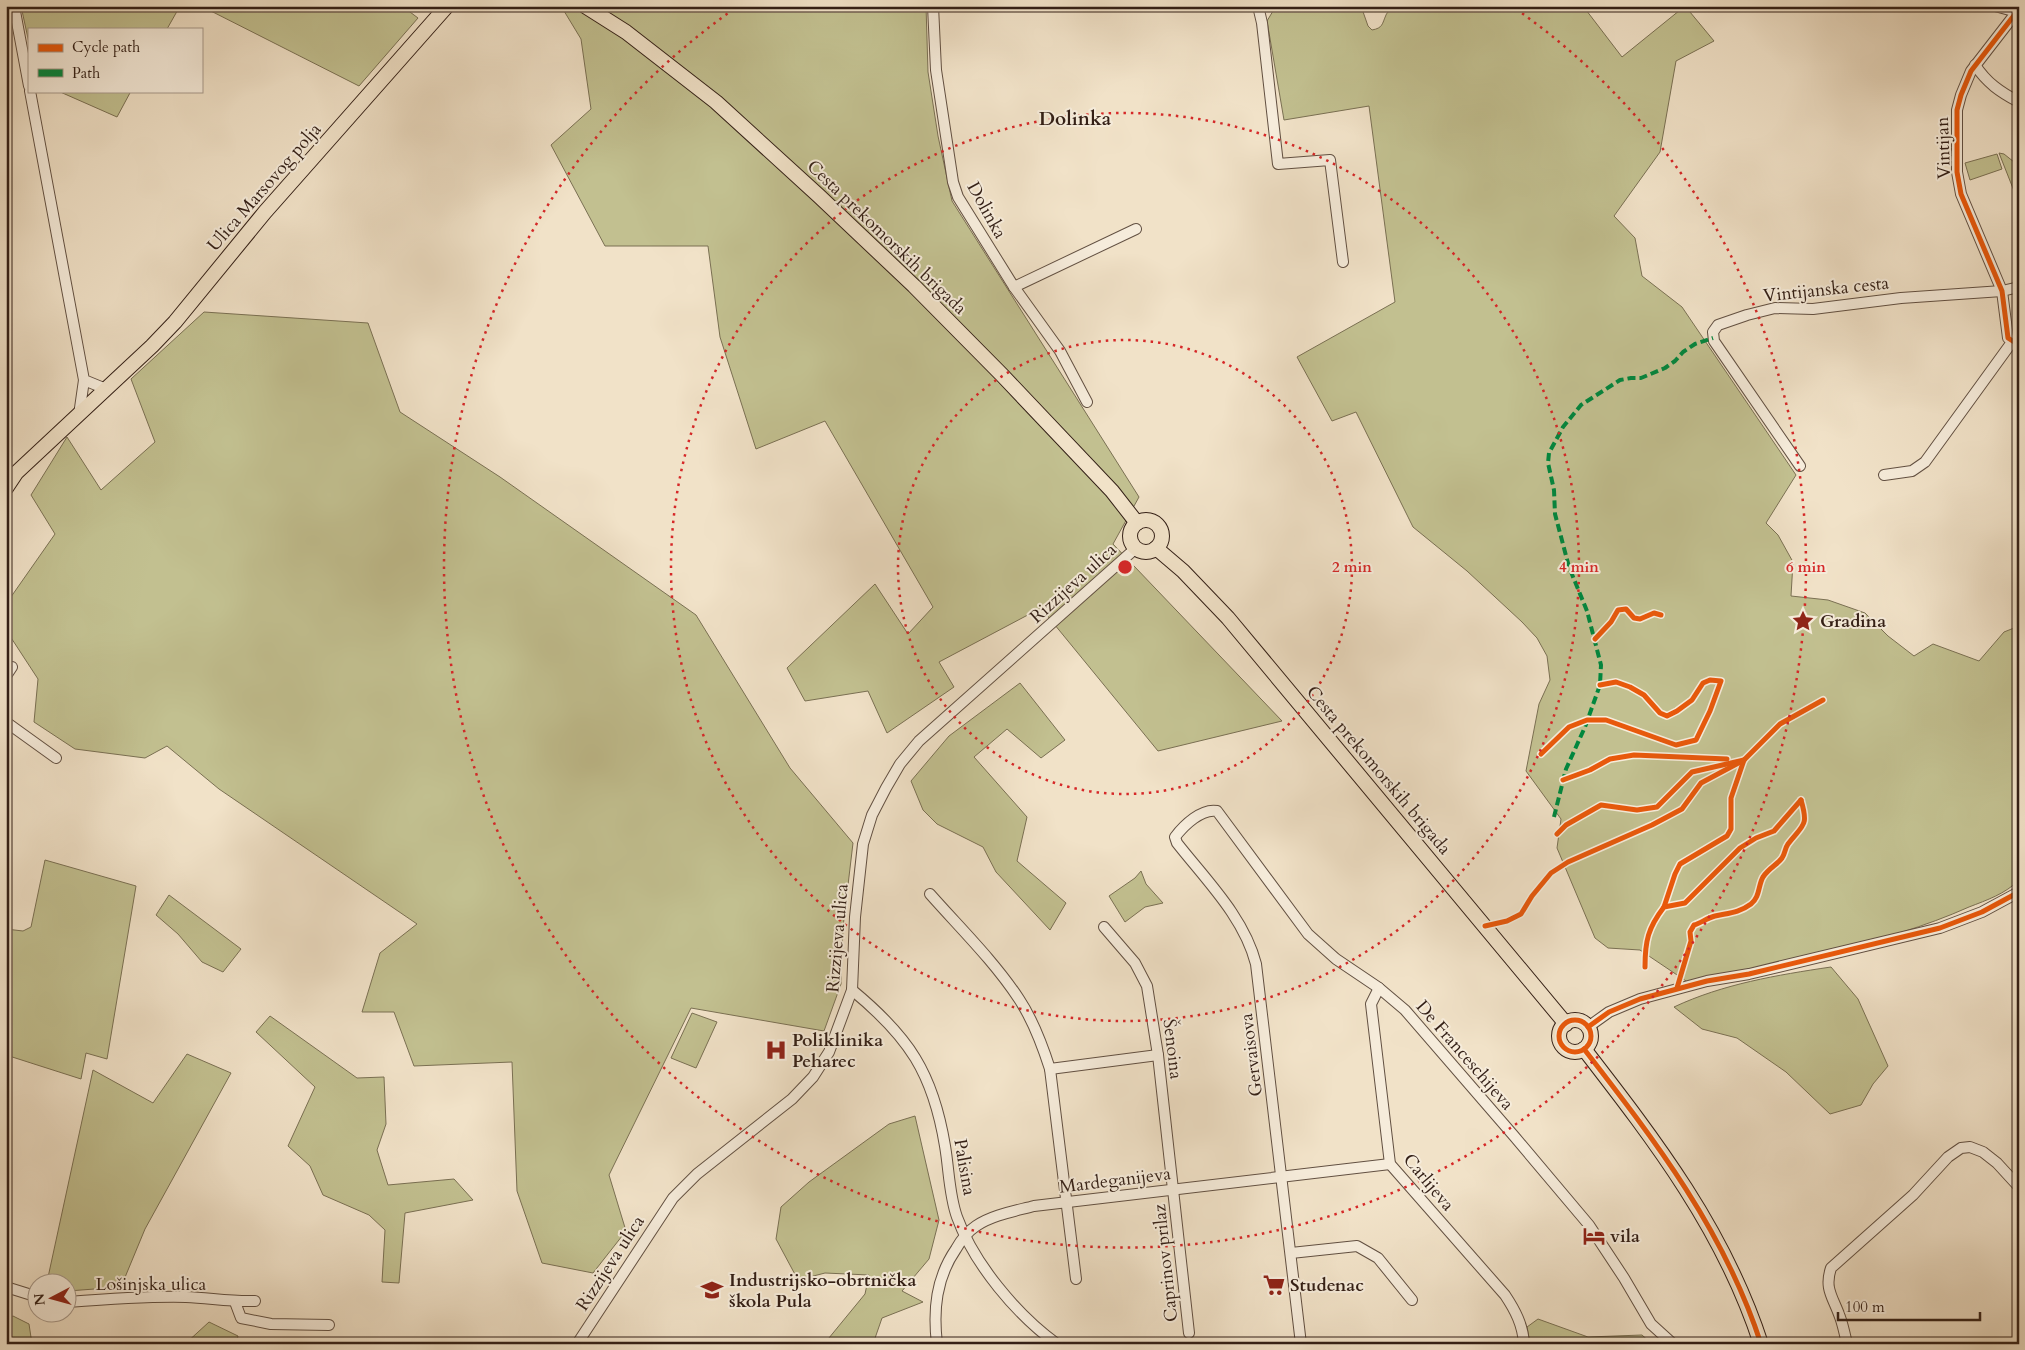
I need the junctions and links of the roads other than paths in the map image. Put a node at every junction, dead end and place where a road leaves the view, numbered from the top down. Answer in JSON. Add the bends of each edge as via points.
{"nodes":[{"id":1,"x":14,"y":6,"type":"edge"},
{"id":2,"x":447,"y":6,"type":"edge"},
{"id":3,"x":585,"y":6,"type":"edge"},
{"id":4,"x":933,"y":6,"type":"edge"},
{"id":5,"x":1258,"y":6,"type":"edge"},
{"id":6,"x":1995,"y":6,"type":"edge"},
{"id":7,"x":2018,"y":11,"type":"edge"},
{"id":8,"x":1975,"y":66,"type":"junction"},
{"id":9,"x":28,"y":81,"type":"edge"},
{"id":10,"x":30,"y":92,"type":"edge"},
{"id":11,"x":2019,"y":102,"type":"edge"},
{"id":12,"x":1136,"y":229,"type":"dead end"},
{"id":13,"x":1343,"y":262,"type":"dead end"},
{"id":14,"x":1014,"y":287,"type":"junction"},
{"id":15,"x":2019,"y":287,"type":"edge"},
{"id":16,"x":2002,"y":291,"type":"junction"},
{"id":17,"x":2015,"y":343,"type":"edge"},
{"id":18,"x":84,"y":380,"type":"junction"},
{"id":19,"x":106,"y":390,"type":"junction"},
{"id":20,"x":1087,"y":402,"type":"dead end"},
{"id":21,"x":79,"y":415,"type":"junction"},
{"id":22,"x":1800,"y":466,"type":"dead end"},
{"id":23,"x":1884,"y":475,"type":"dead end"},
{"id":24,"x":6,"y":488,"type":"edge"},
{"id":25,"x":1137,"y":523,"type":"junction"},
{"id":26,"x":1136,"y":548,"type":"junction"},
{"id":27,"x":1156,"y":548,"type":"junction"},
{"id":28,"x":6,"y":722,"type":"edge"},
{"id":29,"x":56,"y":758,"type":"dead end"},
{"id":30,"x":1210,"y":810,"type":"joint"},
{"id":31,"x":2019,"y":892,"type":"edge"},
{"id":32,"x":930,"y":894,"type":"dead end"},
{"id":33,"x":1104,"y":927,"type":"dead end"},
{"id":34,"x":1379,"y":988,"type":"junction"},
{"id":35,"x":852,"y":990,"type":"junction"},
{"id":36,"x":1566,"y":1024,"type":"junction"},
{"id":37,"x":1588,"y":1027,"type":"junction"},
{"id":38,"x":1584,"y":1049,"type":"junction"},
{"id":39,"x":1158,"y":1055,"type":"junction"},
{"id":40,"x":1050,"y":1068,"type":"junction"},
{"id":41,"x":1390,"y":1164,"type":"junction"},
{"id":42,"x":1281,"y":1177,"type":"junction"},
{"id":43,"x":2019,"y":1187,"type":"edge"},
{"id":44,"x":1173,"y":1190,"type":"junction"},
{"id":45,"x":1067,"y":1202,"type":"junction"},
{"id":46,"x":964,"y":1236,"type":"junction"},
{"id":47,"x":1290,"y":1253,"type":"junction"},
{"id":48,"x":1076,"y":1279,"type":"dead end"},
{"id":49,"x":6,"y":1286,"type":"edge"},
{"id":50,"x":28,"y":1294,"type":"edge"},
{"id":51,"x":1412,"y":1300,"type":"dead end"},
{"id":52,"x":78,"y":1301,"type":"edge"},
{"id":53,"x":255,"y":1301,"type":"dead end"},
{"id":54,"x":235,"y":1302,"type":"junction"},
{"id":55,"x":329,"y":1325,"type":"dead end"},
{"id":56,"x":1190,"y":1333,"type":"dead end"},
{"id":57,"x":577,"y":1344,"type":"edge"},
{"id":58,"x":938,"y":1344,"type":"edge"},
{"id":59,"x":1057,"y":1344,"type":"edge"},
{"id":60,"x":1301,"y":1344,"type":"edge"},
{"id":61,"x":1524,"y":1344,"type":"edge"},
{"id":62,"x":1673,"y":1344,"type":"edge"},
{"id":63,"x":1761,"y":1344,"type":"edge"},
{"id":64,"x":1847,"y":1344,"type":"edge"}],
"edges":[{"from":1,"to":9,"type":"street"},
{"from":2,"to":19,"type":"main road","name":"Ulica Marsovog polja","via":[[266,212],[175,322]]},
{"from":3,"to":25,"type":"main road","name":"Cesta prekomorskih brigada","via":[[626,32],[716,102],[819,196],[1002,375],[1112,490]]},
{"from":4,"to":14,"type":"street","name":"Dolinka","via":[[936,70],[953,182],[958,197]]},
{"from":5,"to":13,"type":"street","via":[[1278,164],[1330,160]]},
{"from":6,"to":7,"type":"street"},
{"from":7,"to":8,"type":"street","name":"Vintijan"},
{"from":8,"to":11,"type":"street","via":[[1993,87]]},
{"from":8,"to":16,"type":"street","name":"Vintijan","via":[[1966,80],[1957,110],[1957,172],[1962,194]]},
{"from":10,"to":18,"type":"street"},
{"from":12,"to":14,"type":"street"},
{"from":14,"to":20,"type":"street","name":"Dolinka","via":[[1060,351]]},
{"from":15,"to":16,"type":"street","name":"Vintijanska cesta"},
{"from":16,"to":17,"type":"street","name":"Vintijan","via":[[2007,334]]},
{"from":16,"to":22,"type":"street","name":"Vintijanska cesta","via":[[1813,308],[1784,307],[1760,311],[1716,327],[1714,341]]},
{"from":17,"to":23,"type":"street","name":"Vintijan","via":[[1925,462],[1912,472]]},
{"from":18,"to":19,"type":"street"},
{"from":18,"to":21,"type":"street"},
{"from":19,"to":21,"type":"main road","name":"Ulica Marsovog polja"},
{"from":21,"to":24,"type":"main road","name":"Ulica Marsovog polja","via":[[16,473]]},
{"from":25,"to":26,"type":"main road","via":[[1131,533]]},
{"from":25,"to":27,"type":"main road","via":[[1149,520],[1159,526],[1162,538]]},
{"from":26,"to":27,"type":"main road","via":[[1144,551]]},
{"from":26,"to":35,"type":"street","name":"Rizzijeva ulica","via":[[919,741],[900,764],[872,815],[863,844]]},
{"from":27,"to":36,"type":"main road","name":"Cesta prekomorskih brigada","via":[[1228,618]]},
{"from":28,"to":29,"type":"street"},
{"from":30,"to":34,"type":"street","name":"De Franceschijeva","via":[[1217,811],[1308,934],[1336,959]]},
{"from":30,"to":42,"type":"street","name":"Gervaisova","via":[[1202,812],[1175,837],[1238,923],[1252,948]]},
{"from":31,"to":37,"type":"street","via":[[1982,912],[1940,928],[1640,999],[1608,1012]]},
{"from":32,"to":40,"type":"street","via":[[1006,980],[1042,1044]]},
{"from":33,"to":39,"type":"street","name":"Šenoina","via":[[1142,974],[1153,1016]]},
{"from":34,"to":41,"type":"street","name":"Carlijeva","via":[[1371,1004]]},
{"from":34,"to":62,"type":"street","name":"De Franceschijeva","via":[[1405,1010],[1589,1226],[1651,1324]]},
{"from":35,"to":46,"type":"street","name":"Palisina","via":[[892,1025],[924,1073],[936,1106],[956,1214]]},
{"from":35,"to":57,"type":"street","name":"Rizzijeva ulica","via":[[828,1052],[813,1077],[792,1099],[697,1174],[673,1198]]},
{"from":36,"to":37,"type":"main road","via":[[1577,1021]]},
{"from":36,"to":38,"type":"main road","via":[[1559,1034],[1562,1046],[1573,1052]]},
{"from":37,"to":38,"type":"main road","via":[[1590,1039]]},
{"from":38,"to":63,"type":"main road","via":[[1658,1145],[1698,1206],[1732,1271]]},
{"from":39,"to":40,"type":"street"},
{"from":39,"to":44,"type":"street","name":"Šenoina"},
{"from":40,"to":45,"type":"street"},
{"from":41,"to":42,"type":"street","name":"Mardeganijeva"},
{"from":41,"to":61,"type":"street","name":"Carlijeva","via":[[1505,1295],[1518,1317]]},
{"from":42,"to":44,"type":"street","name":"Mardeganijeva"},
{"from":42,"to":47,"type":"street","name":"Gervaisova"},
{"from":43,"to":64,"type":"street","via":[[1983,1152],[1970,1147],[1961,1148],[1948,1157],[1914,1195],[1831,1268],[1827,1280]]},
{"from":44,"to":45,"type":"street","name":"Mardeganijeva"},
{"from":44,"to":56,"type":"street","name":"Caprinov prilaz"},
{"from":45,"to":46,"type":"street","name":"Mardeganijeva","via":[[1018,1210],[977,1225]]},
{"from":45,"to":48,"type":"street"},
{"from":46,"to":58,"type":"street","name":"Mardeganijeva","via":[[941,1276],[935,1310]]},
{"from":46,"to":59,"type":"street","name":"Palisina","via":[[1008,1298]]},
{"from":47,"to":51,"type":"street","via":[[1357,1246],[1378,1258]]},
{"from":47,"to":60,"type":"street","name":"Gervaisova"},
{"from":49,"to":50,"type":"street"},
{"from":52,"to":54,"type":"street","name":"Lošinjska ulica","via":[[188,1297]]},
{"from":53,"to":54,"type":"street","name":"Lošinjska ulica"},
{"from":54,"to":55,"type":"street","via":[[241,1318],[271,1324]]}]}
